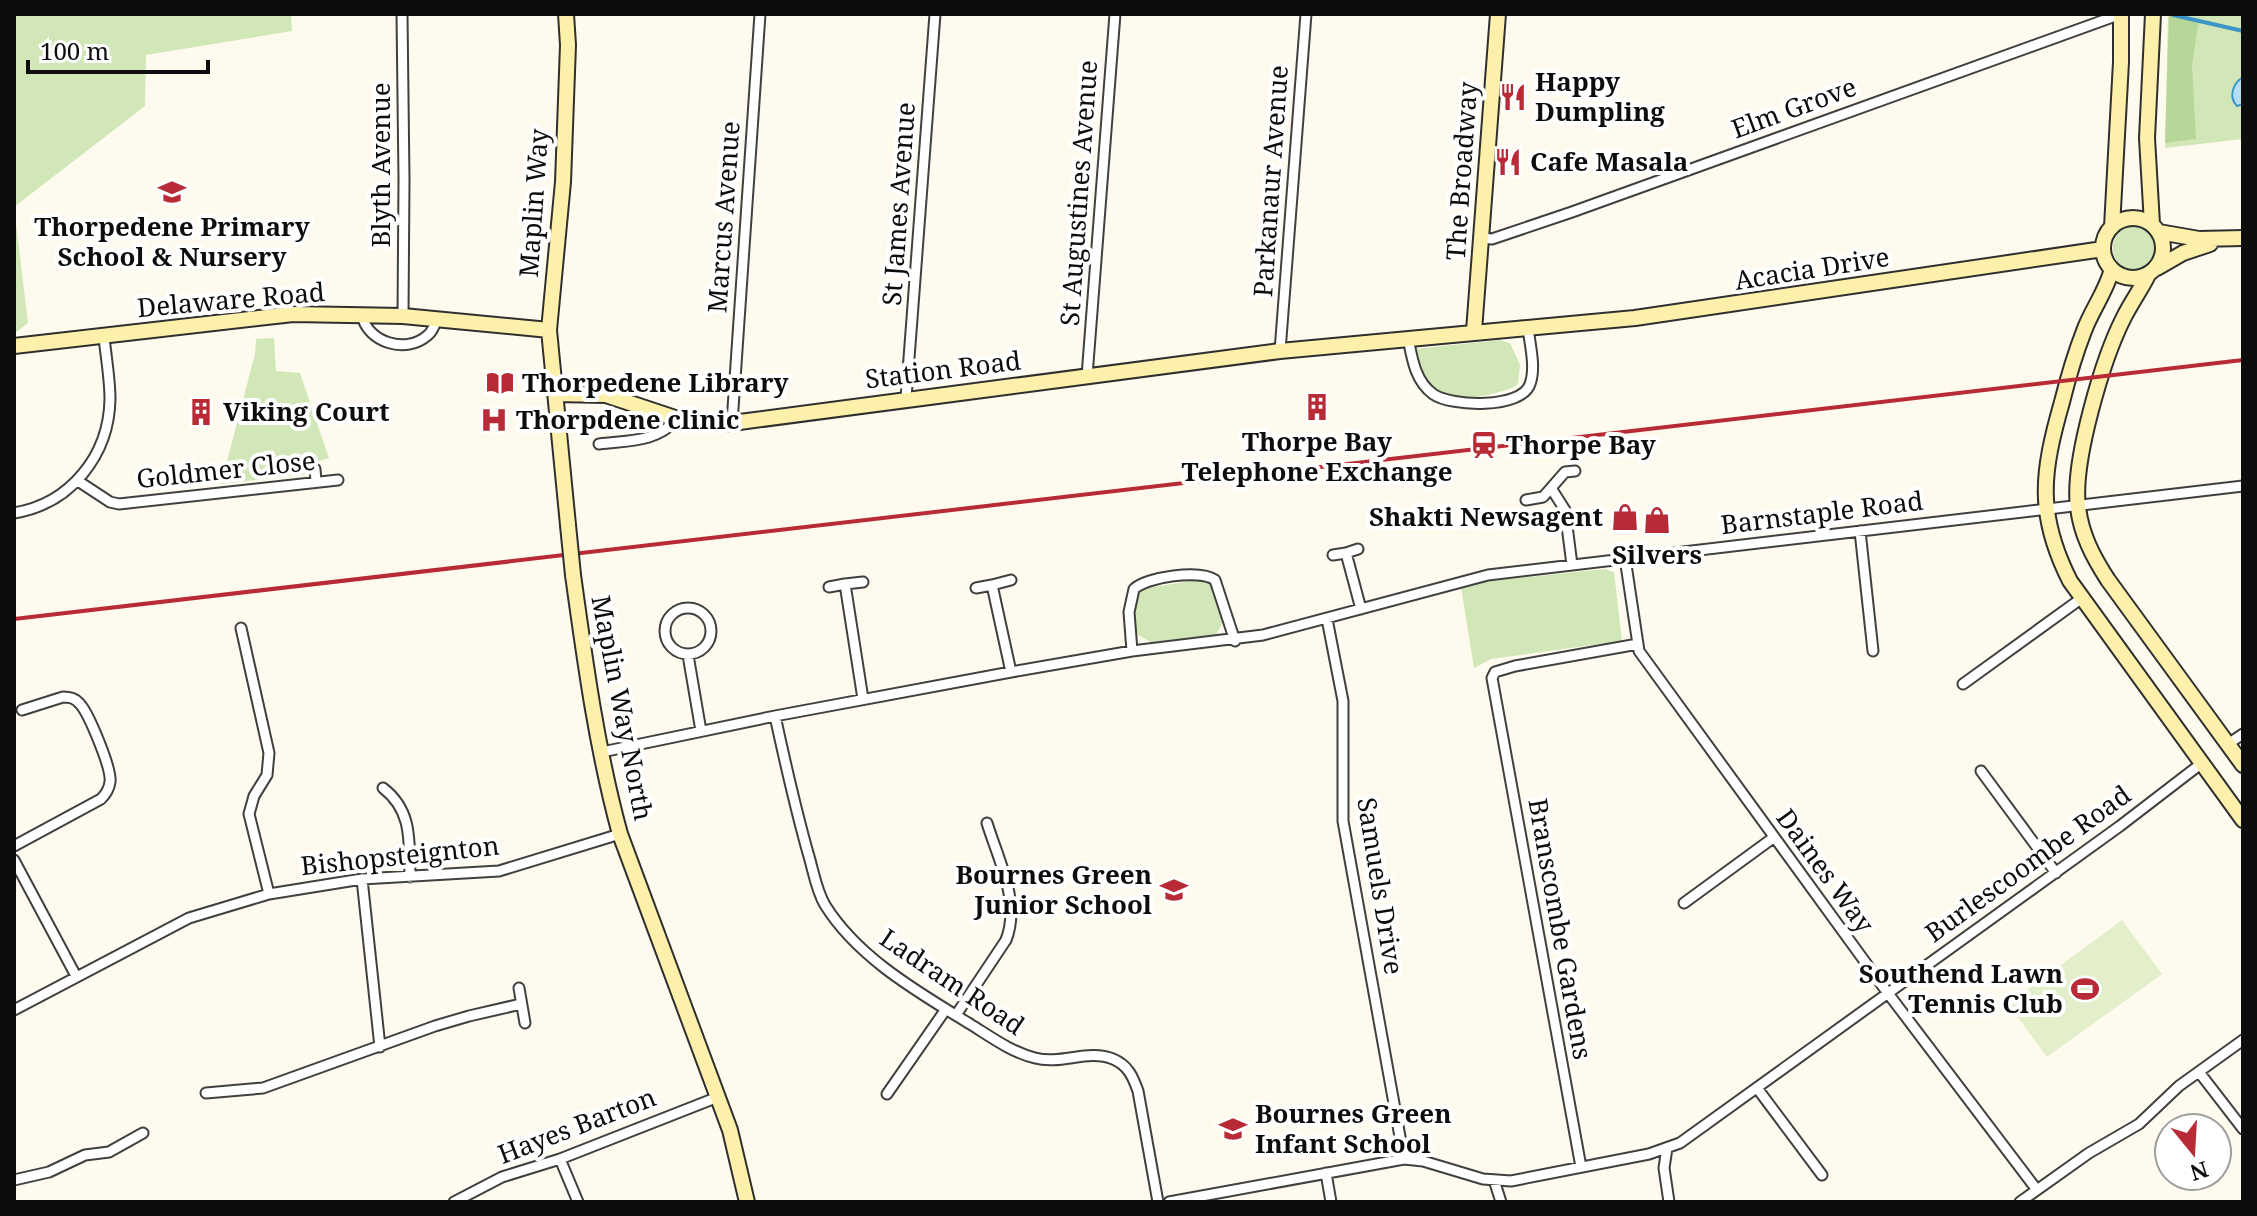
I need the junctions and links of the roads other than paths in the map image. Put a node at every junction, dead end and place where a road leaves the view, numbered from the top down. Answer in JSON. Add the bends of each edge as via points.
{"nodes":[{"id":1,"x":402,"y":14,"type":"edge"},
{"id":2,"x":566,"y":14,"type":"edge"},
{"id":3,"x":760,"y":14,"type":"edge"},
{"id":4,"x":935,"y":14,"type":"edge"},
{"id":5,"x":1115,"y":14,"type":"edge"},
{"id":6,"x":1306,"y":14,"type":"edge"},
{"id":7,"x":1498,"y":14,"type":"edge"},
{"id":8,"x":2121,"y":14,"type":"edge"},
{"id":9,"x":2153,"y":14,"type":"edge"},
{"id":10,"x":2112,"y":227,"type":"junction"},
{"id":11,"x":2156,"y":228,"type":"junction"},
{"id":12,"x":1481,"y":238,"type":"junction"},
{"id":13,"x":2237,"y":238,"type":"edge"},
{"id":14,"x":2103,"y":249,"type":"junction"},
{"id":15,"x":2112,"y":269,"type":"junction"},
{"id":16,"x":2152,"y":272,"type":"junction"},
{"id":17,"x":362,"y":315,"type":"junction"},
{"id":18,"x":403,"y":316,"type":"junction"},
{"id":19,"x":437,"y":319,"type":"junction"},
{"id":20,"x":1528,"y":328,"type":"junction"},
{"id":21,"x":549,"y":330,"type":"junction"},
{"id":22,"x":1474,"y":331,"type":"junction"},
{"id":23,"x":104,"y":337,"type":"junction"},
{"id":24,"x":1408,"y":338,"type":"junction"},
{"id":25,"x":14,"y":346,"type":"edge"},
{"id":26,"x":1280,"y":351,"type":"junction"},
{"id":27,"x":1215,"y":359,"type":"joint"},
{"id":28,"x":1087,"y":376,"type":"junction"},
{"id":29,"x":555,"y":394,"type":"junction"},
{"id":30,"x":906,"y":398,"type":"junction"},
{"id":31,"x":678,"y":419,"type":"junction"},
{"id":32,"x":732,"y":423,"type":"junction"},
{"id":33,"x":599,"y":444,"type":"dead end"},
{"id":34,"x":315,"y":469,"type":"dead end"},
{"id":35,"x":1575,"y":471,"type":"dead end"},
{"id":36,"x":338,"y":480,"type":"dead end"},
{"id":37,"x":78,"y":481,"type":"junction"},
{"id":38,"x":316,"y":482,"type":"junction"},
{"id":39,"x":2243,"y":486,"type":"edge"},
{"id":40,"x":1551,"y":488,"type":"junction"},
{"id":41,"x":1526,"y":500,"type":"dead end"},
{"id":42,"x":2078,"y":507,"type":"junction"},
{"id":43,"x":2046,"y":509,"type":"junction"},
{"id":44,"x":14,"y":513,"type":"edge"},
{"id":45,"x":1860,"y":531,"type":"junction"},
{"id":46,"x":1358,"y":549,"type":"dead end"},
{"id":47,"x":1346,"y":553,"type":"junction"},
{"id":48,"x":1333,"y":555,"type":"dead end"},
{"id":49,"x":1625,"y":558,"type":"junction"},
{"id":50,"x":1572,"y":565,"type":"junction"},
{"id":51,"x":1011,"y":580,"type":"dead end"},
{"id":52,"x":863,"y":582,"type":"dead end"},
{"id":53,"x":845,"y":584,"type":"junction"},
{"id":54,"x":992,"y":585,"type":"junction"},
{"id":55,"x":829,"y":587,"type":"dead end"},
{"id":56,"x":976,"y":588,"type":"dead end"},
{"id":57,"x":2082,"y":598,"type":"junction"},
{"id":58,"x":1361,"y":609,"type":"junction"},
{"id":59,"x":1327,"y":619,"type":"junction"},
{"id":60,"x":241,"y":628,"type":"dead end"},
{"id":61,"x":1235,"y":641,"type":"junction"},
{"id":62,"x":1638,"y":644,"type":"junction"},
{"id":63,"x":1132,"y":651,"type":"junction"},
{"id":64,"x":1873,"y":651,"type":"dead end"},
{"id":65,"x":688,"y":655,"type":"junction"},
{"id":66,"x":1011,"y":672,"type":"junction"},
{"id":67,"x":1963,"y":684,"type":"dead end"},
{"id":68,"x":863,"y":699,"type":"junction"},
{"id":69,"x":22,"y":710,"type":"dead end"},
{"id":70,"x":775,"y":716,"type":"junction"},
{"id":71,"x":701,"y":731,"type":"junction"},
{"id":72,"x":2243,"y":734,"type":"edge"},
{"id":73,"x":2228,"y":744,"type":"junction"},
{"id":74,"x":602,"y":752,"type":"junction"},
{"id":75,"x":2202,"y":763,"type":"junction"},
{"id":76,"x":2243,"y":765,"type":"edge"},
{"id":77,"x":1981,"y":771,"type":"dead end"},
{"id":78,"x":383,"y":788,"type":"dead end"},
{"id":79,"x":2243,"y":820,"type":"edge"},
{"id":80,"x":987,"y":823,"type":"dead end"},
{"id":81,"x":620,"y":834,"type":"junction"},
{"id":82,"x":1773,"y":838,"type":"junction"},
{"id":83,"x":14,"y":846,"type":"edge"},
{"id":84,"x":14,"y":860,"type":"edge"},
{"id":85,"x":2056,"y":873,"type":"junction"},
{"id":86,"x":410,"y":877,"type":"junction"},
{"id":87,"x":362,"y":879,"type":"junction"},
{"id":88,"x":269,"y":894,"type":"junction"},
{"id":89,"x":1684,"y":903,"type":"dead end"},
{"id":90,"x":76,"y":976,"type":"junction"},
{"id":91,"x":519,"y":988,"type":"dead end"},
{"id":92,"x":1887,"y":992,"type":"junction"},
{"id":93,"x":521,"y":1004,"type":"junction"},
{"id":94,"x":946,"y":1009,"type":"junction"},
{"id":95,"x":14,"y":1010,"type":"edge"},
{"id":96,"x":956,"y":1015,"type":"junction"},
{"id":97,"x":525,"y":1023,"type":"dead end"},
{"id":98,"x":2243,"y":1040,"type":"edge"},
{"id":99,"x":380,"y":1047,"type":"junction"},
{"id":100,"x":2199,"y":1072,"type":"junction"},
{"id":101,"x":1757,"y":1088,"type":"junction"},
{"id":102,"x":206,"y":1093,"type":"dead end"},
{"id":103,"x":887,"y":1094,"type":"dead end"},
{"id":104,"x":718,"y":1097,"type":"junction"},
{"id":105,"x":2243,"y":1129,"type":"edge"},
{"id":106,"x":143,"y":1133,"type":"dead end"},
{"id":107,"x":1667,"y":1148,"type":"junction"},
{"id":108,"x":560,"y":1159,"type":"junction"},
{"id":109,"x":1404,"y":1159,"type":"junction"},
{"id":110,"x":1581,"y":1167,"type":"junction"},
{"id":111,"x":1326,"y":1173,"type":"junction"},
{"id":112,"x":1822,"y":1175,"type":"dead end"},
{"id":113,"x":14,"y":1180,"type":"edge"},
{"id":114,"x":1494,"y":1180,"type":"junction"},
{"id":115,"x":2037,"y":1190,"type":"junction"},
{"id":116,"x":1175,"y":1201,"type":"edge"},
{"id":117,"x":454,"y":1202,"type":"edge"},
{"id":118,"x":578,"y":1202,"type":"edge"},
{"id":119,"x":747,"y":1202,"type":"edge"},
{"id":120,"x":1158,"y":1202,"type":"edge"},
{"id":121,"x":1331,"y":1202,"type":"edge"},
{"id":122,"x":1501,"y":1202,"type":"edge"},
{"id":123,"x":1669,"y":1202,"type":"edge"},
{"id":124,"x":2020,"y":1202,"type":"edge"}],
"edges":[{"from":1,"to":18,"type":"street","name":"Blyth Avenue"},
{"from":2,"to":21,"type":"street","name":"Maplin Way","via":[[563,182]]},
{"from":3,"to":32,"type":"street","name":"Marcus Avenue"},
{"from":4,"to":30,"type":"street","name":"St James Avenue"},
{"from":5,"to":28,"type":"street","name":"St Augustines Avenue"},
{"from":6,"to":26,"type":"street","name":"Parkanaur Avenue"},
{"from":7,"to":12,"type":"street","name":"The Broadway"},
{"from":8,"to":10,"type":"street"},
{"from":8,"to":12,"type":"street","name":"Elm Grove","via":[[1572,212]]},
{"from":9,"to":11,"type":"street","via":[[2147,138]]},
{"from":10,"to":11,"type":"street","via":[[2133,218]]},
{"from":10,"to":14,"type":"street"},
{"from":11,"to":13,"type":"street","via":[[2199,239]]},
{"from":11,"to":16,"type":"street","via":[[2164,248]]},
{"from":12,"to":22,"type":"street","name":"The Broadway"},
{"from":13,"to":16,"type":"street","via":[[2183,253]]},
{"from":14,"to":15,"type":"street"},
{"from":14,"to":20,"type":"street","name":"Acacia Drive","via":[[1707,308]]},
{"from":15,"to":16,"type":"street","via":[[2127,278]]},
{"from":15,"to":43,"type":"street","via":[[2084,330],[2051,439]]},
{"from":16,"to":42,"type":"street","via":[[2118,330],[2094,403],[2078,467]]},
{"from":17,"to":18,"type":"street","name":"Delaware Road"},
{"from":17,"to":19,"type":"street","via":[[364,325],[383,342],[410,344],[428,336]]},
{"from":17,"to":23,"type":"street","name":"Delaware Road","via":[[293,314]]},
{"from":18,"to":19,"type":"street","name":"Delaware Road"},
{"from":19,"to":21,"type":"street","name":"Delaware Road"},
{"from":20,"to":22,"type":"street","name":"Acacia Drive"},
{"from":20,"to":24,"type":"street","via":[[1532,370],[1525,393],[1474,404],[1431,393],[1413,366]]},
{"from":21,"to":29,"type":"street","name":"Maplin Way"},
{"from":22,"to":24,"type":"street","name":"Acacia Drive"},
{"from":23,"to":25,"type":"street","name":"Delaware Road"},
{"from":23,"to":37,"type":"street","via":[[108,416],[97,453]]},
{"from":24,"to":26,"type":"street","name":"Acacia Drive"},
{"from":26,"to":27,"type":"street","name":"Acacia Drive"},
{"from":27,"to":28,"type":"street","name":"Station Road"},
{"from":28,"to":30,"type":"street","name":"Station Road"},
{"from":29,"to":31,"type":"street","name":"Station Road","via":[[606,395]]},
{"from":29,"to":74,"type":"street","name":"Maplin Way North","bridge":true,"via":[[573,575]]},
{"from":30,"to":32,"type":"street","name":"Station Road"},
{"from":31,"to":32,"type":"street","name":"Station Road"},
{"from":31,"to":33,"type":"street","via":[[656,437]]},
{"from":34,"to":38,"type":"street"},
{"from":35,"to":40,"type":"street","via":[[1565,472]]},
{"from":36,"to":38,"type":"street","name":"Goldmer Close"},
{"from":37,"to":38,"type":"street","name":"Goldmer Close","via":[[119,504]]},
{"from":37,"to":44,"type":"street","via":[[48,504]]},
{"from":39,"to":42,"type":"street","name":"Barnstaple Road"},
{"from":40,"to":41,"type":"street","via":[[1543,497]]},
{"from":40,"to":50,"type":"street","via":[[1565,510]]},
{"from":42,"to":43,"type":"street","name":"Barnstaple Road"},
{"from":42,"to":73,"type":"street","via":[[2100,568]]},
{"from":43,"to":45,"type":"street","name":"Barnstaple Road"},
{"from":43,"to":57,"type":"street","via":[[2052,540]]},
{"from":45,"to":49,"type":"street","name":"Barnstaple Road"},
{"from":45,"to":64,"type":"street"},
{"from":46,"to":47,"type":"street"},
{"from":47,"to":48,"type":"street"},
{"from":47,"to":58,"type":"street"},
{"from":49,"to":50,"type":"street","name":"Barnstaple Road"},
{"from":49,"to":62,"type":"street","name":"Daines Way"},
{"from":50,"to":58,"type":"street","name":"Barnstaple Road","via":[[1477,577]]},
{"from":51,"to":54,"type":"street"},
{"from":52,"to":53,"type":"street"},
{"from":53,"to":55,"type":"street"},
{"from":53,"to":68,"type":"street"},
{"from":54,"to":56,"type":"street"},
{"from":54,"to":66,"type":"street"},
{"from":57,"to":67,"type":"street"},
{"from":57,"to":75,"type":"street"},
{"from":58,"to":59,"type":"street","name":"Barnstaple Road"},
{"from":59,"to":61,"type":"street","name":"Barnstaple Road"},
{"from":59,"to":109,"type":"street","name":"Samuels Drive","via":[[1345,722],[1343,821]]},
{"from":60,"to":88,"type":"street","via":[[269,753],[267,775],[249,814]]},
{"from":61,"to":63,"type":"street","name":"Barnstaple Road"},
{"from":61,"to":63,"type":"street","via":[[1215,580],[1206,574],[1186,575],[1145,581],[1134,589],[1129,612]]},
{"from":62,"to":82,"type":"street","name":"Daines Way","via":[[1642,657]]},
{"from":62,"to":110,"type":"street","name":"Branscombe Gardens","via":[[1503,669],[1492,678]]},
{"from":63,"to":66,"type":"street","name":"Barnstaple Road"},
{"from":65,"to":65,"type":"street","via":[[706,646],[712,627],[700,610],[686,607],[672,614],[665,628],[673,649]]},
{"from":65,"to":71,"type":"street"},
{"from":66,"to":68,"type":"street","name":"Barnstaple Road"},
{"from":68,"to":70,"type":"street","name":"Barnstaple Road"},
{"from":69,"to":83,"type":"street","via":[[63,697],[80,703],[111,781],[101,799]]},
{"from":70,"to":71,"type":"street","name":"Barnstaple Road"},
{"from":70,"to":94,"type":"street","name":"Ladram Road","via":[[794,807],[824,903],[875,961]]},
{"from":71,"to":74,"type":"street","name":"Barnstaple Road"},
{"from":72,"to":73,"type":"street"},
{"from":73,"to":76,"type":"street"},
{"from":74,"to":81,"type":"street","name":"Maplin Way North"},
{"from":75,"to":79,"type":"street"},
{"from":75,"to":85,"type":"street","name":"Burlescoombe Road"},
{"from":77,"to":85,"type":"street"},
{"from":78,"to":86,"type":"street","via":[[397,799],[407,820]]},
{"from":80,"to":96,"type":"street","via":[[1011,901],[1011,927]]},
{"from":81,"to":86,"type":"street","name":"Bishopsteignton","via":[[499,871]]},
{"from":81,"to":104,"type":"street","name":"Maplin Way North"},
{"from":82,"to":89,"type":"street"},
{"from":82,"to":92,"type":"street","name":"Daines Way"},
{"from":84,"to":90,"type":"street"},
{"from":85,"to":92,"type":"street","name":"Burlescoombe Road"},
{"from":86,"to":87,"type":"street","name":"Bishopsteignton"},
{"from":87,"to":88,"type":"street","name":"Bishopsteignton"},
{"from":87,"to":99,"type":"street"},
{"from":88,"to":90,"type":"street","name":"Bishopsteignton","via":[[189,918]]},
{"from":90,"to":95,"type":"street","name":"Bishopsteignton"},
{"from":91,"to":93,"type":"street"},
{"from":92,"to":101,"type":"street","name":"Burlescoombe Road"},
{"from":92,"to":115,"type":"street","name":"Daines Way"},
{"from":93,"to":97,"type":"street"},
{"from":93,"to":99,"type":"street"},
{"from":94,"to":96,"type":"street","name":"Ladram Road"},
{"from":94,"to":103,"type":"street"},
{"from":96,"to":120,"type":"street","name":"Ladram Road","via":[[1036,1059],[1096,1056],[1122,1063],[1138,1091]]},
{"from":98,"to":100,"type":"street"},
{"from":99,"to":102,"type":"street","via":[[263,1088]]},
{"from":100,"to":105,"type":"street"},
{"from":100,"to":115,"type":"street","via":[[2139,1124]]},
{"from":101,"to":107,"type":"street","name":"Burlescoombe Road"},
{"from":101,"to":112,"type":"street"},
{"from":104,"to":108,"type":"street","name":"Hayes Barton"},
{"from":104,"to":119,"type":"street","name":"Maplin Way North"},
{"from":106,"to":113,"type":"street","via":[[109,1152]]},
{"from":107,"to":110,"type":"street","name":"Burlescoombe Road"},
{"from":107,"to":123,"type":"street"},
{"from":108,"to":117,"type":"street","name":"Hayes Barton","via":[[502,1177]]},
{"from":108,"to":118,"type":"street"},
{"from":109,"to":111,"type":"street","name":"Burlescoombe Road"},
{"from":109,"to":114,"type":"street","name":"Burlescoombe Road"},
{"from":110,"to":114,"type":"street","name":"Burlescoombe Road"},
{"from":111,"to":116,"type":"street","name":"Burlescoombe Road"},
{"from":111,"to":121,"type":"street"},
{"from":114,"to":122,"type":"street"},
{"from":115,"to":124,"type":"street"}]}
